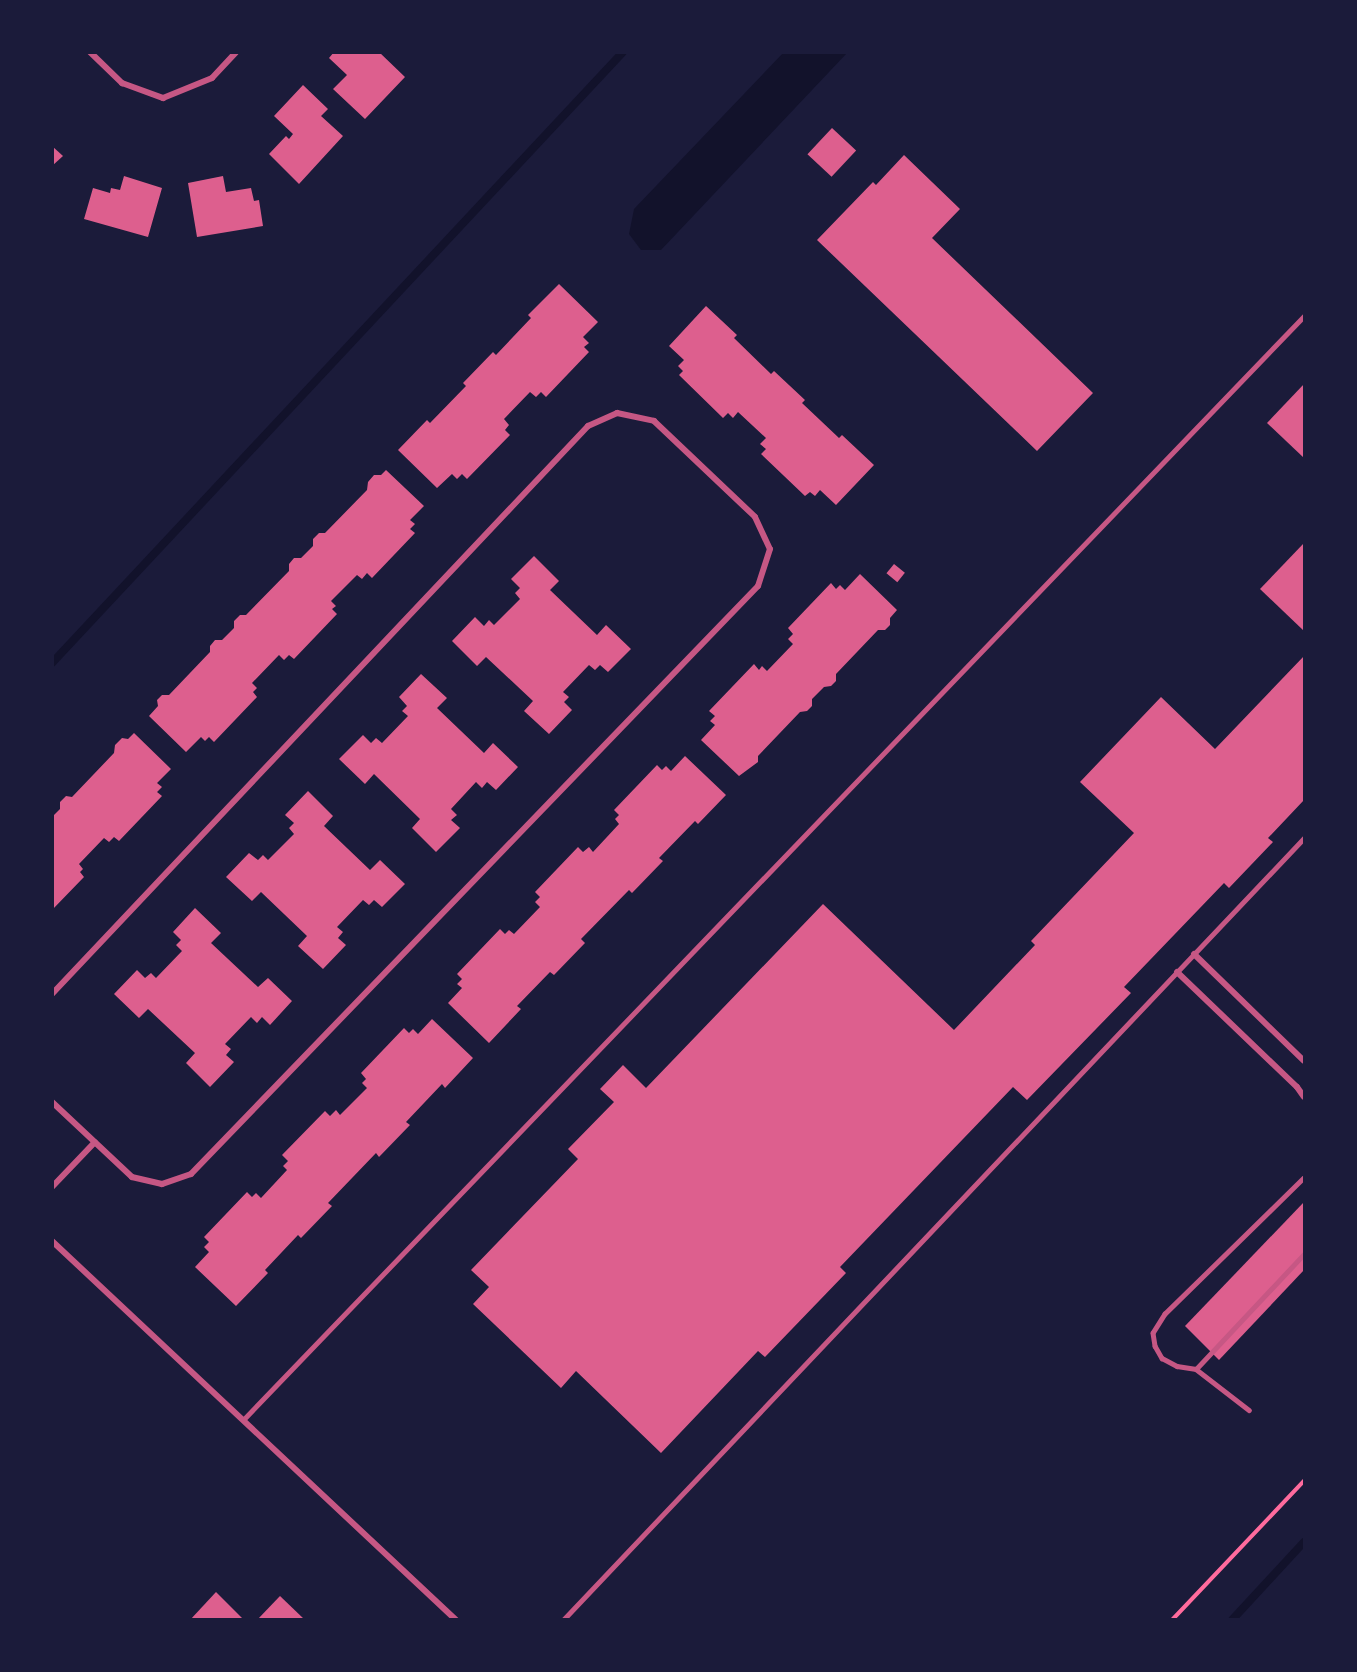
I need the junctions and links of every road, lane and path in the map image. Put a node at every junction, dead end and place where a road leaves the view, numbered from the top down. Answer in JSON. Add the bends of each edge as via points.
{"nodes":[{"id":1,"x":90,"y":52,"type":"edge"},
{"id":2,"x":236,"y":52,"type":"edge"},
{"id":3,"x":1305,"y":316,"type":"edge"},
{"id":4,"x":1305,"y":838,"type":"edge"},
{"id":5,"x":1194,"y":954,"type":"junction"},
{"id":6,"x":1177,"y":972,"type":"junction"},
{"id":7,"x":52,"y":993,"type":"edge"},
{"id":8,"x":1305,"y":1061,"type":"edge"},
{"id":9,"x":1305,"y":1097,"type":"edge"},
{"id":10,"x":52,"y":1102,"type":"edge"},
{"id":11,"x":95,"y":1142,"type":"junction"},
{"id":12,"x":1305,"y":1178,"type":"edge"},
{"id":13,"x":52,"y":1187,"type":"edge"},
{"id":14,"x":52,"y":1241,"type":"edge"},
{"id":15,"x":1305,"y":1254,"type":"edge"},
{"id":16,"x":1196,"y":1369,"type":"junction"},
{"id":17,"x":1249,"y":1410,"type":"dead end"},
{"id":18,"x":243,"y":1420,"type":"junction"},
{"id":19,"x":1305,"y":1481,"type":"edge"},
{"id":20,"x":456,"y":1620,"type":"edge"},
{"id":21,"x":563,"y":1620,"type":"edge"},
{"id":22,"x":1172,"y":1620,"type":"edge"}],
"edges":[{"from":1,"to":2,"type":"street","via":[[122,83],[163,99],[213,78]]},
{"from":3,"to":18,"type":"lane"},
{"from":4,"to":5,"type":"lane"},
{"from":5,"to":6,"type":"lane"},
{"from":5,"to":8,"type":"street"},
{"from":6,"to":9,"type":"street"},
{"from":6,"to":21,"type":"lane"},
{"from":7,"to":11,"type":"street","via":[[588,426],[617,413],[654,422],[755,517],[770,549],[758,586],[191,1174],[162,1184],[132,1177]]},
{"from":10,"to":11,"type":"street"},
{"from":11,"to":13,"type":"street"},
{"from":12,"to":16,"type":"lane","via":[[1165,1314],[1153,1333],[1162,1358]]},
{"from":14,"to":18,"type":"street"},
{"from":15,"to":16,"type":"lane"},
{"from":16,"to":17,"type":"lane"},
{"from":18,"to":20,"type":"street"},
{"from":19,"to":22,"type":"path"}]}
